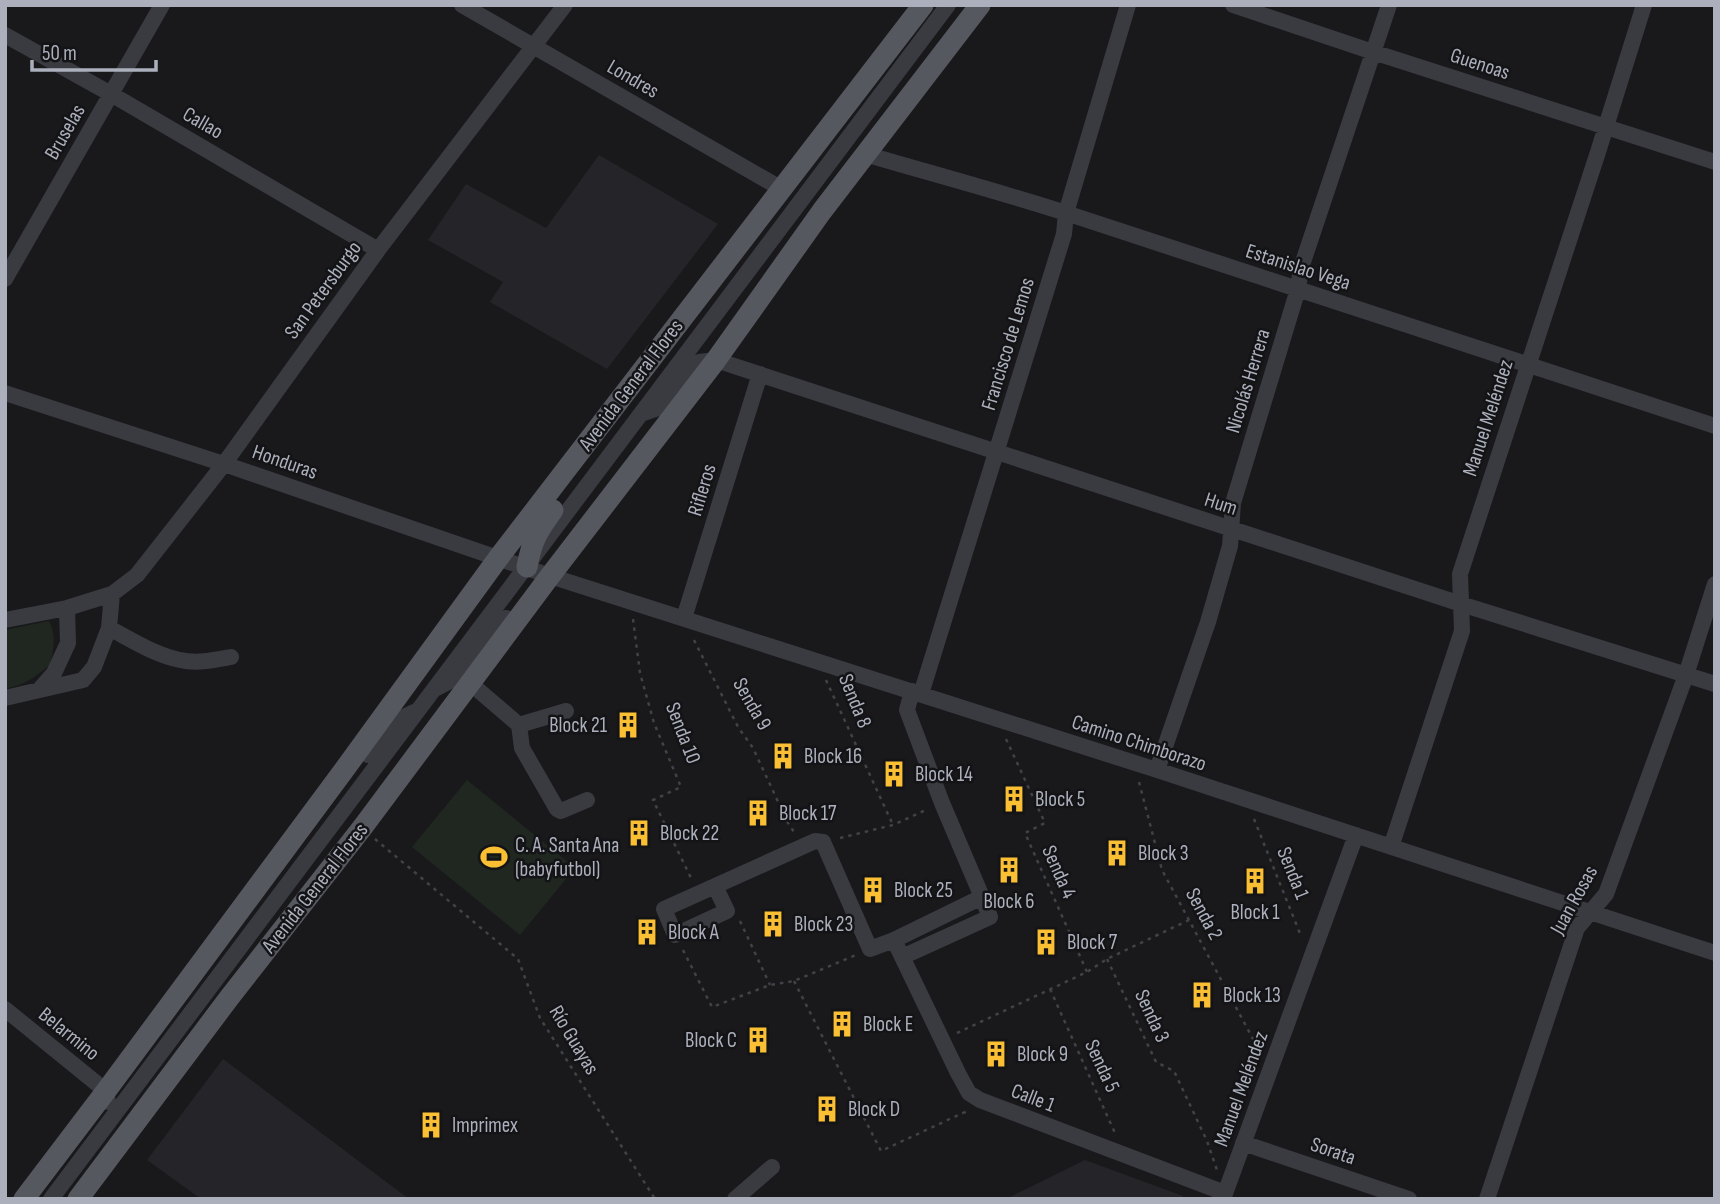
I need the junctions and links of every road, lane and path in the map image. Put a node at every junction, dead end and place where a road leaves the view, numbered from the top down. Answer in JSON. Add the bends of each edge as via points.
{"nodes":[{"id":1,"x":162,"y":5,"type":"edge"},
{"id":2,"x":463,"y":5,"type":"edge"},
{"id":3,"x":565,"y":5,"type":"edge"},
{"id":4,"x":948,"y":5,"type":"edge"},
{"id":5,"x":980,"y":5,"type":"edge"},
{"id":6,"x":1128,"y":5,"type":"edge"},
{"id":7,"x":1233,"y":5,"type":"edge"},
{"id":8,"x":1389,"y":5,"type":"edge"},
{"id":9,"x":1644,"y":5,"type":"edge"},
{"id":10,"x":922,"y":6,"type":"edge"},
{"id":11,"x":5,"y":35,"type":"edge"},
{"id":12,"x":533,"y":45,"type":"junction"},
{"id":13,"x":1373,"y":52,"type":"junction"},
{"id":14,"x":111,"y":94,"type":"junction"},
{"id":15,"x":1606,"y":126,"type":"junction"},
{"id":16,"x":865,"y":154,"type":"junction"},
{"id":17,"x":1715,"y":162,"type":"edge"},
{"id":18,"x":782,"y":189,"type":"junction"},
{"id":19,"x":1066,"y":213,"type":"junction"},
{"id":20,"x":378,"y":250,"type":"junction"},
{"id":21,"x":5,"y":279,"type":"edge"},
{"id":22,"x":1298,"y":289,"type":"junction"},
{"id":23,"x":650,"y":360,"type":"junction"},
{"id":24,"x":716,"y":360,"type":"junction"},
{"id":25,"x":1527,"y":366,"type":"junction"},
{"id":26,"x":760,"y":374,"type":"junction"},
{"id":27,"x":5,"y":393,"type":"edge"},
{"id":28,"x":641,"y":414,"type":"junction"},
{"id":29,"x":1715,"y":426,"type":"edge"},
{"id":30,"x":997,"y":453,"type":"junction"},
{"id":31,"x":224,"y":464,"type":"junction"},
{"id":32,"x":1231,"y":529,"type":"junction"},
{"id":33,"x":499,"y":557,"type":"junction"},
{"id":34,"x":527,"y":567,"type":"junction"},
{"id":35,"x":550,"y":576,"type":"junction"},
{"id":36,"x":1715,"y":584,"type":"edge"},
{"id":37,"x":112,"y":594,"type":"junction"},
{"id":38,"x":634,"y":602,"type":"junction"},
{"id":39,"x":1461,"y":604,"type":"junction"},
{"id":40,"x":67,"y":608,"type":"junction"},
{"id":41,"x":684,"y":618,"type":"junction"},
{"id":42,"x":5,"y":620,"type":"edge"},
{"id":43,"x":109,"y":628,"type":"junction"},
{"id":44,"x":230,"y":657,"type":"dead end"},
{"id":45,"x":828,"y":664,"type":"junction"},
{"id":46,"x":1686,"y":675,"type":"junction"},
{"id":47,"x":470,"y":683,"type":"junction"},
{"id":48,"x":1715,"y":684,"type":"edge"},
{"id":49,"x":38,"y":690,"type":"junction"},
{"id":50,"x":433,"y":690,"type":"junction"},
{"id":51,"x":916,"y":693,"type":"junction"},
{"id":52,"x":5,"y":698,"type":"edge"},
{"id":53,"x":417,"y":711,"type":"junction"},
{"id":54,"x":566,"y":711,"type":"dead end"},
{"id":55,"x":998,"y":720,"type":"junction"},
{"id":56,"x":519,"y":725,"type":"junction"},
{"id":57,"x":1134,"y":763,"type":"junction"},
{"id":58,"x":344,"y":769,"type":"junction"},
{"id":59,"x":1157,"y":770,"type":"junction"},
{"id":60,"x":587,"y":800,"type":"dead end"},
{"id":61,"x":1247,"y":800,"type":"junction"},
{"id":62,"x":942,"y":803,"type":"junction"},
{"id":63,"x":893,"y":825,"type":"junction"},
{"id":64,"x":362,"y":828,"type":"junction"},
{"id":65,"x":1356,"y":835,"type":"junction"},
{"id":66,"x":823,"y":842,"type":"junction"},
{"id":67,"x":805,"y":846,"type":"junction"},
{"id":68,"x":1391,"y":847,"type":"junction"},
{"id":69,"x":715,"y":886,"type":"junction"},
{"id":70,"x":698,"y":894,"type":"junction"},
{"id":71,"x":982,"y":897,"type":"junction"},
{"id":72,"x":727,"y":911,"type":"junction"},
{"id":73,"x":1589,"y":913,"type":"junction"},
{"id":74,"x":1189,"y":920,"type":"junction"},
{"id":75,"x":675,"y":934,"type":"junction"},
{"id":76,"x":894,"y":940,"type":"junction"},
{"id":77,"x":870,"y":949,"type":"junction"},
{"id":78,"x":1715,"y":953,"type":"edge"},
{"id":79,"x":902,"y":957,"type":"junction"},
{"id":80,"x":1107,"y":959,"type":"junction"},
{"id":81,"x":1310,"y":959,"type":"junction"},
{"id":82,"x":1087,"y":972,"type":"junction"},
{"id":83,"x":794,"y":981,"type":"junction"},
{"id":84,"x":770,"y":985,"type":"junction"},
{"id":85,"x":1050,"y":989,"type":"junction"},
{"id":86,"x":5,"y":1009,"type":"edge"},
{"id":87,"x":942,"y":1041,"type":"junction"},
{"id":88,"x":1270,"y":1071,"type":"junction"},
{"id":89,"x":106,"y":1091,"type":"junction"},
{"id":90,"x":968,"y":1093,"type":"junction"},
{"id":91,"x":105,"y":1127,"type":"junction"},
{"id":92,"x":1243,"y":1143,"type":"junction"},
{"id":93,"x":1126,"y":1157,"type":"junction"},
{"id":94,"x":772,"y":1167,"type":"dead end"},
{"id":95,"x":1224,"y":1196,"type":"edge"},
{"id":96,"x":24,"y":1199,"type":"edge"},
{"id":97,"x":51,"y":1199,"type":"edge"},
{"id":98,"x":78,"y":1199,"type":"edge"},
{"id":99,"x":655,"y":1199,"type":"edge"},
{"id":100,"x":735,"y":1199,"type":"edge"},
{"id":101,"x":1409,"y":1199,"type":"edge"},
{"id":102,"x":1487,"y":1199,"type":"edge"}],
"edges":[{"from":1,"to":14,"type":"street","name":"Bruselas"},
{"from":2,"to":12,"type":"street","name":"Londres"},
{"from":3,"to":12,"type":"street","name":"San Petersburgo"},
{"from":4,"to":28,"type":"street","name":"Avenida General Flores"},
{"from":5,"to":16,"type":"main road","name":"Avenida General Flores"},
{"from":6,"to":19,"type":"street","name":"Francisco de Lemos"},
{"from":7,"to":13,"type":"street","name":"Guenoas"},
{"from":8,"to":13,"type":"street","name":"Nicolás Herrera"},
{"from":9,"to":15,"type":"street","name":"Manuel Meléndez"},
{"from":10,"to":18,"type":"main road","name":"Avenida General Flores"},
{"from":11,"to":14,"type":"street","name":"Callao"},
{"from":12,"to":18,"type":"street","name":"Londres"},
{"from":12,"to":20,"type":"street","name":"San Petersburgo"},
{"from":13,"to":15,"type":"street","name":"Guenoas"},
{"from":13,"to":22,"type":"street","name":"Nicolás Herrera"},
{"from":14,"to":20,"type":"street","name":"Callao"},
{"from":14,"to":21,"type":"street","name":"Bruselas"},
{"from":15,"to":17,"type":"street","name":"Guenoas"},
{"from":15,"to":25,"type":"street","name":"Manuel Meléndez"},
{"from":16,"to":19,"type":"street","name":"Estanislao Vega"},
{"from":16,"to":24,"type":"main road","name":"Avenida General Flores"},
{"from":18,"to":23,"type":"main road","name":"Avenida General Flores"},
{"from":19,"to":22,"type":"street","name":"Estanislao Vega"},
{"from":19,"to":30,"type":"street","name":"Francisco de Lemos","via":[[1064,234]]},
{"from":20,"to":31,"type":"street","name":"San Petersburgo"},
{"from":22,"to":25,"type":"street","name":"Estanislao Vega"},
{"from":22,"to":32,"type":"street","name":"Nicolás Herrera","via":[[1233,503]]},
{"from":23,"to":33,"type":"main road","name":"Avenida General Flores"},
{"from":23,"to":34,"type":"main road","via":[[634,402],[536,533]]},
{"from":24,"to":26,"type":"street","name":"Hum"},
{"from":24,"to":28,"type":"street","name":"Avenida General Flores","via":[[699,362],[664,406]]},
{"from":24,"to":35,"type":"main road","name":"Avenida General Flores"},
{"from":25,"to":29,"type":"street","name":"Estanislao Vega"},
{"from":25,"to":39,"type":"street","name":"Manuel Meléndez","via":[[1460,574]]},
{"from":26,"to":30,"type":"street","name":"Hum"},
{"from":26,"to":41,"type":"street","name":"Rifleros"},
{"from":27,"to":31,"type":"street","name":"Honduras"},
{"from":28,"to":34,"type":"street","name":"Avenida General Flores"},
{"from":30,"to":32,"type":"street","name":"Hum"},
{"from":30,"to":51,"type":"street","name":"Francisco de Lemos"},
{"from":31,"to":33,"type":"street","name":"Honduras"},
{"from":31,"to":37,"type":"street","name":"San Petersburgo","via":[[137,575]]},
{"from":32,"to":39,"type":"street","name":"Hum"},
{"from":32,"to":59,"type":"street","name":"Nicolás Herrera","via":[[1208,622]]},
{"from":33,"to":34,"type":"street","name":"Honduras"},
{"from":33,"to":58,"type":"main road","name":"Avenida General Flores"},
{"from":34,"to":35,"type":"street","name":"Honduras"},
{"from":34,"to":50,"type":"street","name":"Avenida General Flores"},
{"from":35,"to":38,"type":"street","name":"Camino Chimborazo"},
{"from":35,"to":47,"type":"main road","name":"Avenida General Flores"},
{"from":35,"to":50,"type":"street","name":"Avenida General Flores","via":[[523,596],[462,674]]},
{"from":36,"to":46,"type":"street","name":"Juan Rosas"},
{"from":37,"to":40,"type":"street"},
{"from":37,"to":43,"type":"street"},
{"from":38,"to":41,"type":"street","name":"Camino Chimborazo"},
{"from":38,"to":70,"type":"path","name":"Senda 10","via":[[640,673],[654,723],[681,787],[653,800]]},
{"from":39,"to":46,"type":"street","name":"Hum"},
{"from":39,"to":68,"type":"street","name":"Manuel Meléndez","via":[[1462,631]]},
{"from":40,"to":42,"type":"street"},
{"from":40,"to":49,"type":"street","via":[[68,643],[54,673]]},
{"from":41,"to":45,"type":"street","name":"Camino Chimborazo"},
{"from":41,"to":67,"type":"path","name":"Senda 9","via":[[788,823]]},
{"from":43,"to":44,"type":"street","via":[[181,661]]},
{"from":43,"to":49,"type":"street","via":[[94,667],[83,680]]},
{"from":45,"to":51,"type":"street","name":"Camino Chimborazo"},
{"from":45,"to":63,"type":"path","name":"Senda 8","via":[[824,677]]},
{"from":46,"to":48,"type":"street","name":"Hum"},
{"from":46,"to":73,"type":"street","name":"Juan Rosas","via":[[1606,894]]},
{"from":47,"to":56,"type":"street"},
{"from":47,"to":64,"type":"main road","name":"Avenida General Flores"},
{"from":49,"to":52,"type":"street"},
{"from":50,"to":53,"type":"street","name":"Avenida General Flores"},
{"from":51,"to":55,"type":"street","name":"Camino Chimborazo"},
{"from":51,"to":62,"type":"street","via":[[907,710]]},
{"from":53,"to":58,"type":"street","name":"Avenida General Flores","via":[[389,726],[366,757]]},
{"from":53,"to":91,"type":"street","name":"Avenida General Flores"},
{"from":54,"to":56,"type":"street"},
{"from":55,"to":57,"type":"street","name":"Camino Chimborazo"},
{"from":55,"to":82,"type":"path","name":"Senda 4","via":[[1045,823],[1025,833]]},
{"from":56,"to":60,"type":"street","via":[[523,748],[557,809]]},
{"from":57,"to":59,"type":"street","name":"Camino Chimborazo"},
{"from":57,"to":74,"type":"path","name":"Senda 2","via":[[1163,870]]},
{"from":58,"to":89,"type":"main road","name":"Avenida General Flores"},
{"from":59,"to":61,"type":"street","name":"Camino Chimborazo"},
{"from":61,"to":65,"type":"street","name":"Camino Chimborazo"},
{"from":61,"to":81,"type":"path","name":"Senda 1"},
{"from":62,"to":63,"type":"path"},
{"from":62,"to":71,"type":"street"},
{"from":63,"to":66,"type":"path"},
{"from":64,"to":98,"type":"main road","name":"Avenida General Flores"},
{"from":64,"to":99,"type":"path","name":"Río Guayas","via":[[518,959],[540,1018]]},
{"from":65,"to":68,"type":"street","name":"Camino Chimborazo"},
{"from":65,"to":81,"type":"street","name":"Manuel Meléndez"},
{"from":66,"to":67,"type":"street"},
{"from":66,"to":77,"type":"street"},
{"from":67,"to":69,"type":"street"},
{"from":68,"to":73,"type":"street","name":"Camino Chimborazo"},
{"from":69,"to":70,"type":"street"},
{"from":69,"to":72,"type":"street"},
{"from":70,"to":75,"type":"street","via":[[664,909]]},
{"from":71,"to":76,"type":"street"},
{"from":71,"to":79,"type":"street","via":[[990,917]]},
{"from":72,"to":75,"type":"street"},
{"from":72,"to":84,"type":"path","via":[[738,917]]},
{"from":73,"to":78,"type":"street","name":"Camino Chimborazo"},
{"from":73,"to":102,"type":"street","name":"Juan Rosas","via":[[1577,928]]},
{"from":74,"to":80,"type":"path"},
{"from":74,"to":88,"type":"path","name":"Senda 2"},
{"from":75,"to":84,"type":"path","via":[[712,1007]]},
{"from":76,"to":77,"type":"street"},
{"from":76,"to":79,"type":"street"},
{"from":77,"to":83,"type":"path"},
{"from":79,"to":87,"type":"street"},
{"from":80,"to":82,"type":"path"},
{"from":80,"to":95,"type":"path","name":"Senda 3","via":[[1156,1062],[1174,1071],[1207,1142]]},
{"from":81,"to":88,"type":"street","name":"Manuel Meléndez"},
{"from":82,"to":85,"type":"path"},
{"from":83,"to":84,"type":"path"},
{"from":83,"to":90,"type":"path","via":[[881,1151],[965,1112]]},
{"from":85,"to":87,"type":"path"},
{"from":85,"to":93,"type":"path","name":"Senda 5"},
{"from":86,"to":89,"type":"street","name":"Belarmino"},
{"from":87,"to":90,"type":"street"},
{"from":88,"to":92,"type":"street","name":"Manuel Meléndez"},
{"from":89,"to":91,"type":"street"},
{"from":89,"to":96,"type":"main road","name":"Avenida General Flores"},
{"from":90,"to":93,"type":"street","name":"Calle 1"},
{"from":91,"to":97,"type":"street","name":"Avenida General Flores"},
{"from":92,"to":95,"type":"street","name":"Manuel Meléndez"},
{"from":92,"to":101,"type":"street","name":"Sorata"},
{"from":93,"to":95,"type":"street","name":"Calle 1"},
{"from":94,"to":100,"type":"street"}]}
